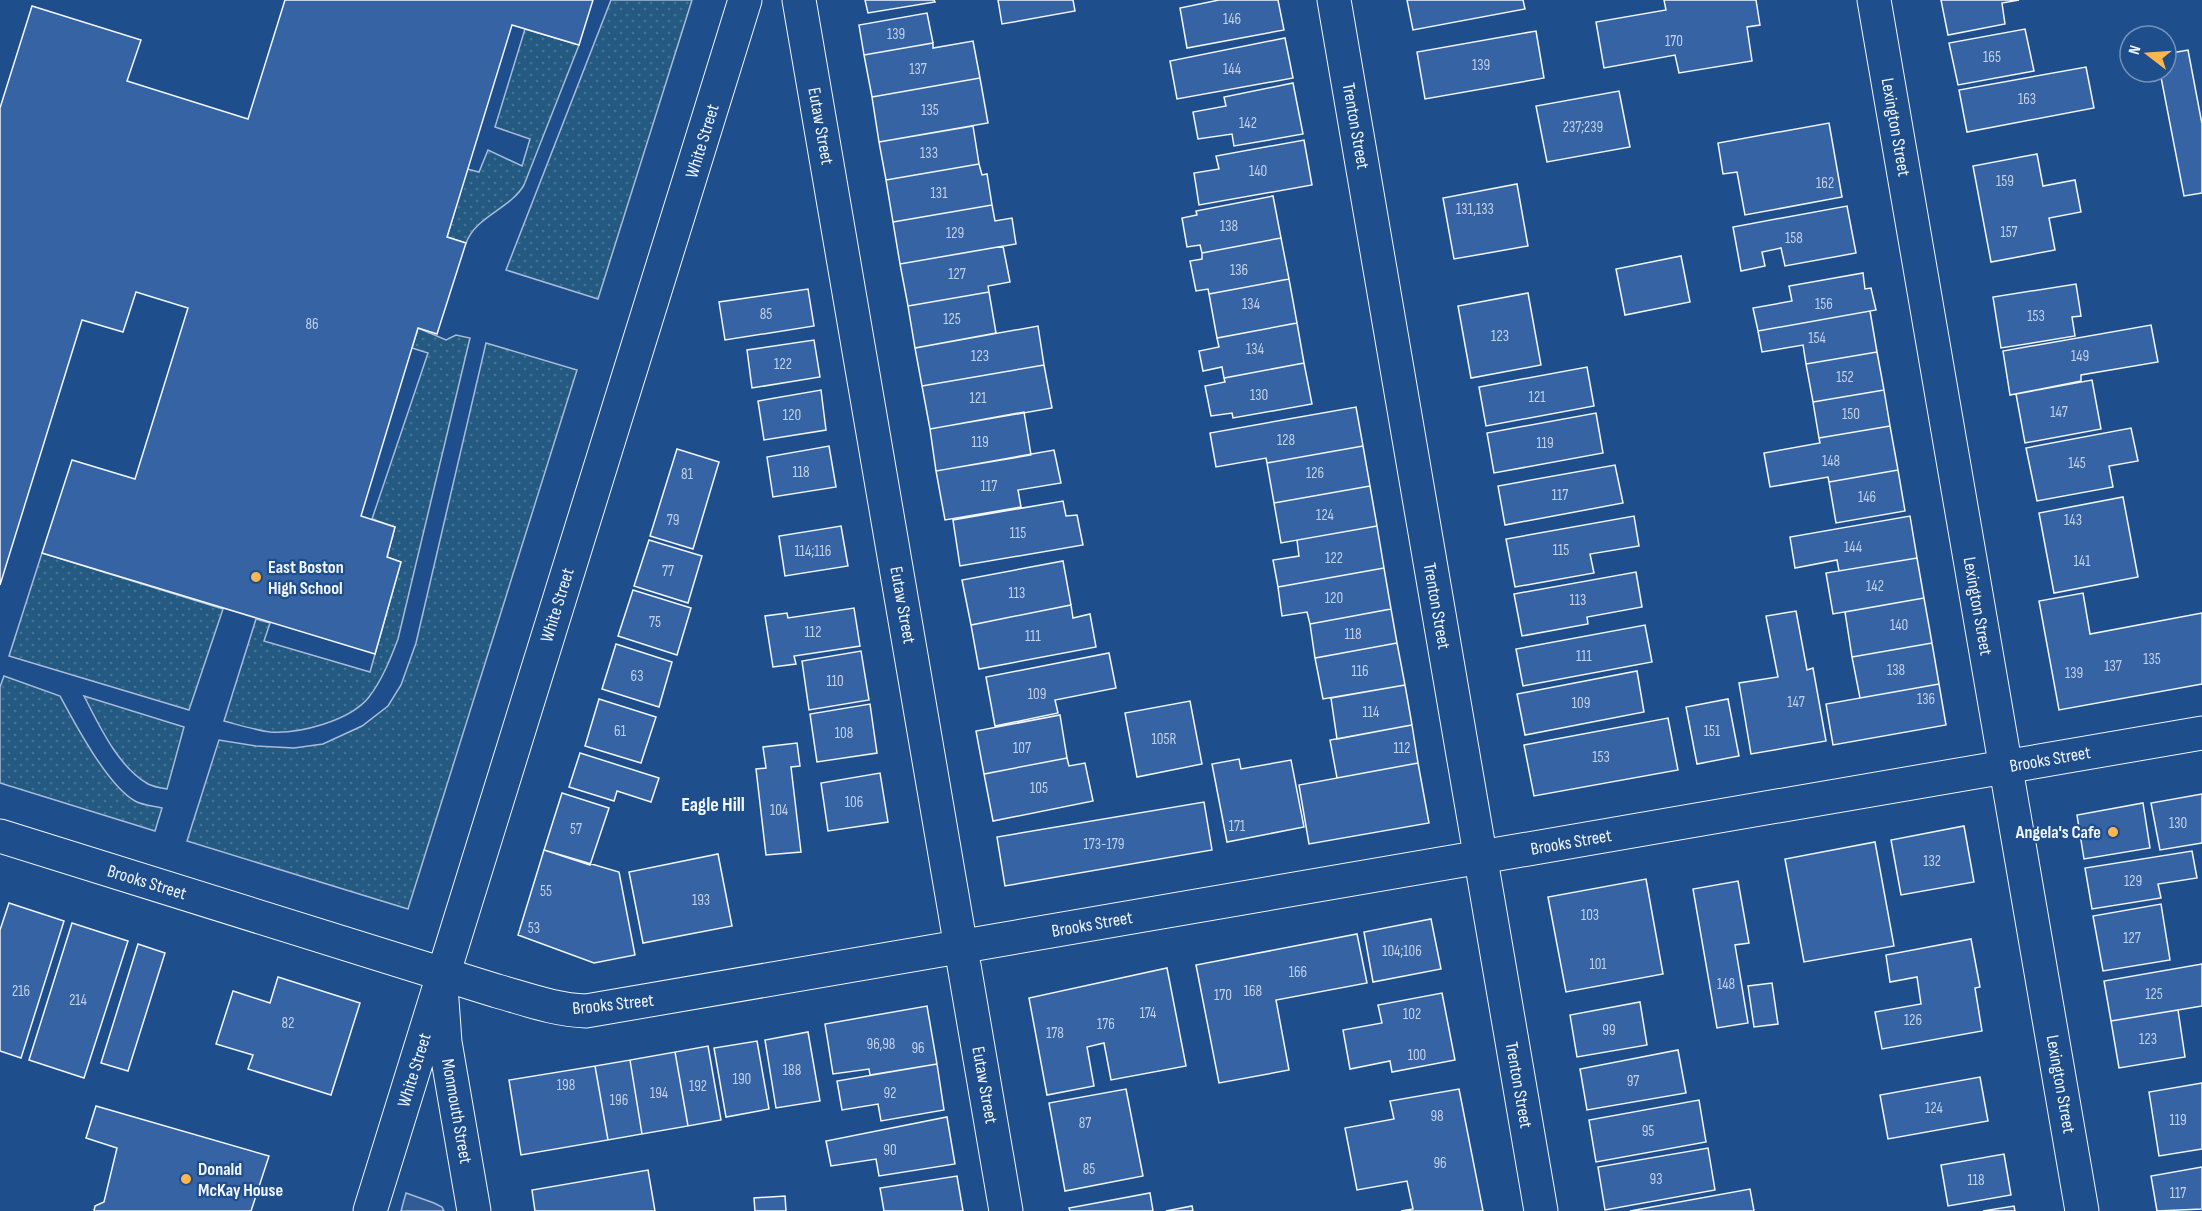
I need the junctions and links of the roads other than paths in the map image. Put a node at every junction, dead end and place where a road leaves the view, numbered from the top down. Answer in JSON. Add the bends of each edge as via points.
{"nodes":[{"id":1,"x":745,"y":0,"type":"edge"},
{"id":2,"x":800,"y":0,"type":"edge"},
{"id":3,"x":1334,"y":0,"type":"edge"},
{"id":4,"x":1874,"y":0,"type":"edge"},
{"id":5,"x":2202,"y":733,"type":"edge"},
{"id":6,"x":2006,"y":767,"type":"junction"},
{"id":7,"x":0,"y":836,"type":"edge"},
{"id":8,"x":1480,"y":857,"type":"junction"},
{"id":9,"x":961,"y":947,"type":"junction"},
{"id":10,"x":443,"y":974,"type":"junction"},
{"id":11,"x":370,"y":1211,"type":"edge"},
{"id":12,"x":474,"y":1211,"type":"edge"},
{"id":13,"x":1006,"y":1211,"type":"edge"},
{"id":14,"x":1541,"y":1211,"type":"edge"},
{"id":15,"x":2082,"y":1211,"type":"edge"}],
"edges":[{"from":1,"to":10,"type":"street","name":"White Street"},
{"from":2,"to":9,"type":"street","name":"Eutaw Street"},
{"from":3,"to":8,"type":"street","name":"Trenton Street"},
{"from":4,"to":6,"type":"street","name":"Lexington Street"},
{"from":5,"to":6,"type":"street","name":"Brooks Street"},
{"from":6,"to":8,"type":"street","name":"Brooks Street"},
{"from":6,"to":15,"type":"street","name":"Lexington Street"},
{"from":7,"to":10,"type":"street","name":"Brooks Street"},
{"from":8,"to":9,"type":"street","name":"Brooks Street"},
{"from":8,"to":14,"type":"street","name":"Trenton Street"},
{"from":9,"to":10,"type":"street","name":"Brooks Street","via":[[586,1011],[550,1006]]},
{"from":9,"to":13,"type":"street","name":"Eutaw Street"},
{"from":10,"to":11,"type":"street","name":"White Street"},
{"from":10,"to":12,"type":"street","name":"Monmouth Street","via":[[445,1042]]}]}
